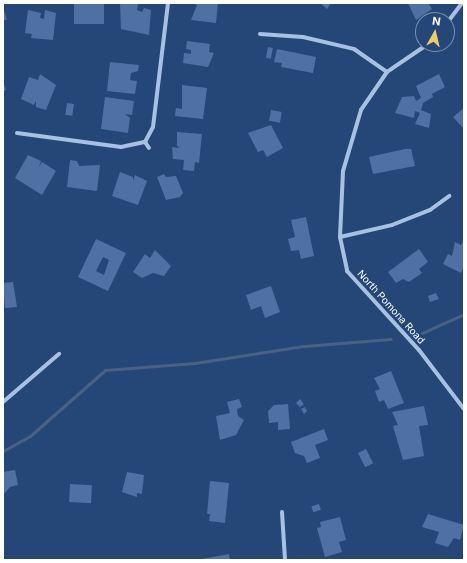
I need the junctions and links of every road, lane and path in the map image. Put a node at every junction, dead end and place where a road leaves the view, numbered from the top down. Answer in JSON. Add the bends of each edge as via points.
{"nodes":[{"id":1,"x":168,"y":3,"type":"edge"},
{"id":2,"x":462,"y":3,"type":"edge"},
{"id":3,"x":455,"y":12,"type":"edge"},
{"id":4,"x":260,"y":34,"type":"dead end"},
{"id":5,"x":416,"y":52,"type":"edge"},
{"id":6,"x":387,"y":72,"type":"junction"},
{"id":7,"x":17,"y":133,"type":"dead end"},
{"id":8,"x":144,"y":142,"type":"junction"},
{"id":9,"x":150,"y":148,"type":"dead end"},
{"id":10,"x":449,"y":196,"type":"dead end"},
{"id":11,"x":340,"y":237,"type":"junction"},
{"id":12,"x":59,"y":354,"type":"dead end"},
{"id":13,"x":3,"y":402,"type":"edge"},
{"id":14,"x":464,"y":409,"type":"edge"},
{"id":15,"x":282,"y":512,"type":"dead end"},
{"id":16,"x":285,"y":560,"type":"edge"}],
"edges":[{"from":1,"to":8,"type":"street","via":[[154,126]]},
{"from":2,"to":3,"type":"street"},
{"from":4,"to":6,"type":"street","via":[[303,37],[354,49]]},
{"from":5,"to":6,"type":"street","name":"North Pomona Road"},
{"from":6,"to":11,"type":"street","name":"North Pomona Road","via":[[361,110],[342,171]]},
{"from":7,"to":8,"type":"street","via":[[122,147]]},
{"from":8,"to":9,"type":"street"},
{"from":10,"to":11,"type":"street","via":[[430,210],[392,225]]},
{"from":11,"to":14,"type":"street","name":"North Pomona Road","via":[[347,271],[419,350]]},
{"from":12,"to":13,"type":"street"},
{"from":15,"to":16,"type":"street"}]}
